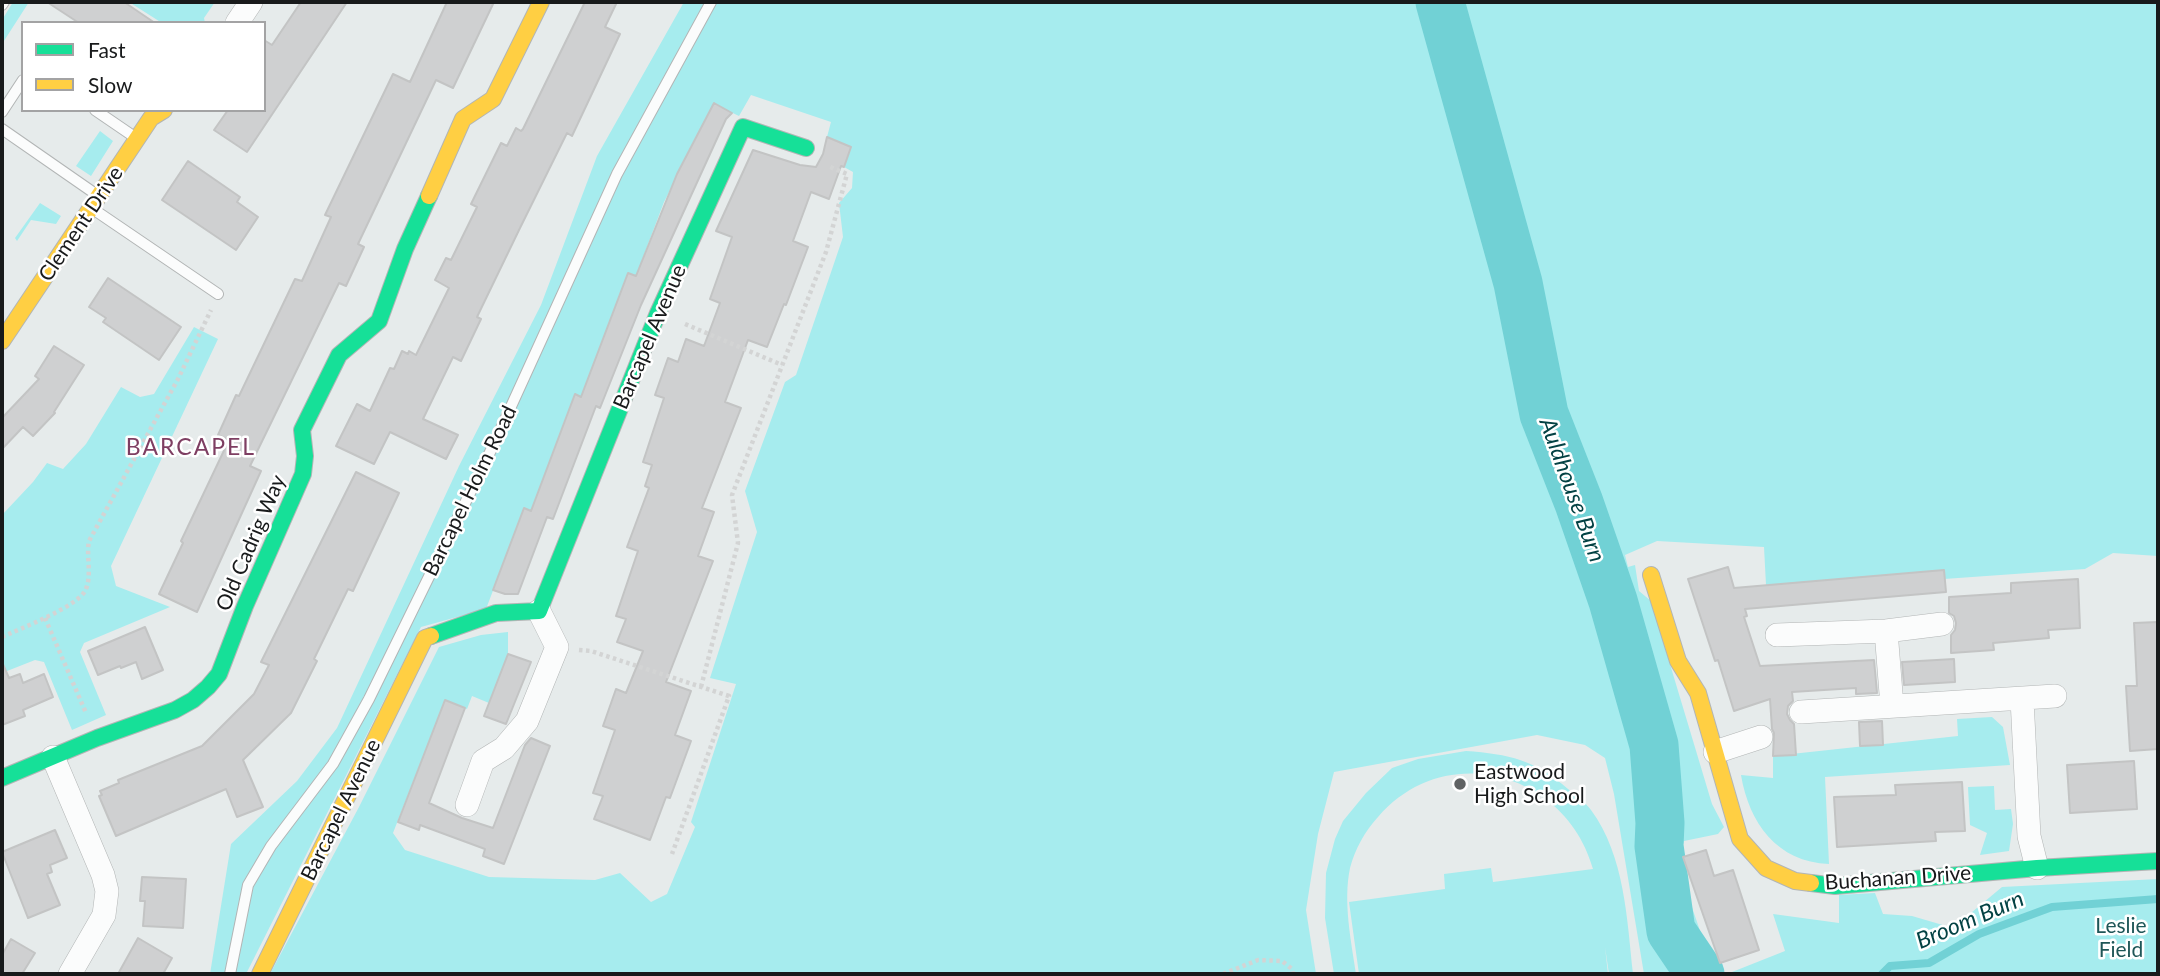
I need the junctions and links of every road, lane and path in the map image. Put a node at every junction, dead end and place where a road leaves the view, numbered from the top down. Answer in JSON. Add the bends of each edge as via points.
{"nodes":[{"id":1,"x":251,"y":2,"type":"edge"},
{"id":2,"x":541,"y":2,"type":"edge"},
{"id":3,"x":711,"y":2,"type":"edge"},
{"id":4,"x":238,"y":21,"type":"edge"},
{"id":5,"x":21,"y":83,"type":"edge"},
{"id":6,"x":2,"y":112,"type":"edge"},
{"id":7,"x":98,"y":112,"type":"edge"},
{"id":8,"x":161,"y":112,"type":"edge"},
{"id":9,"x":2,"y":130,"type":"edge"},
{"id":10,"x":138,"y":139,"type":"junction"},
{"id":11,"x":806,"y":148,"type":"joint"},
{"id":12,"x":96,"y":203,"type":"junction"},
{"id":13,"x":218,"y":294,"type":"joint"},
{"id":14,"x":658,"y":313,"type":"junction"},
{"id":15,"x":2,"y":341,"type":"edge"},
{"id":16,"x":782,"y":365,"type":"junction"},
{"id":17,"x":1651,"y":575,"type":"dead end"},
{"id":18,"x":539,"y":611,"type":"junction"},
{"id":19,"x":46,"y":618,"type":"junction"},
{"id":20,"x":1942,"y":624,"type":"dead end"},
{"id":21,"x":1886,"y":631,"type":"junction"},
{"id":22,"x":1777,"y":635,"type":"dead end"},
{"id":23,"x":2,"y":637,"type":"edge"},
{"id":24,"x":557,"y":648,"type":"junction"},
{"id":25,"x":701,"y":687,"type":"junction"},
{"id":26,"x":2055,"y":696,"type":"dead end"},
{"id":27,"x":2022,"y":699,"type":"junction"},
{"id":28,"x":1892,"y":706,"type":"junction"},
{"id":29,"x":1801,"y":712,"type":"dead end"},
{"id":30,"x":1761,"y":737,"type":"dead end"},
{"id":31,"x":97,"y":738,"type":"junction"},
{"id":32,"x":1715,"y":752,"type":"junction"},
{"id":33,"x":53,"y":757,"type":"junction"},
{"id":34,"x":2,"y":778,"type":"edge"},
{"id":35,"x":467,"y":805,"type":"dead end"},
{"id":36,"x":673,"y":854,"type":"dead end"},
{"id":37,"x":2158,"y":860,"type":"edge"},
{"id":38,"x":2037,"y":868,"type":"junction"},
{"id":39,"x":70,"y":974,"type":"edge"},
{"id":40,"x":230,"y":974,"type":"edge"},
{"id":41,"x":260,"y":974,"type":"edge"},
{"id":42,"x":1223,"y":974,"type":"edge"},
{"id":43,"x":1293,"y":974,"type":"edge"}],
"edges":[{"from":1,"to":4,"type":"street"},
{"from":2,"to":31,"type":"street","name":"Old Cadrig Way","via":[[493,99],[463,119],[405,249],[379,321],[339,355],[302,430],[303,474],[219,674],[193,700],[175,710]]},
{"from":3,"to":40,"type":"lane","name":"Barcapel Holm Road","via":[[617,174],[493,446],[369,699],[333,765],[271,846],[248,886]]},
{"from":5,"to":6,"type":"lane"},
{"from":7,"to":10,"type":"lane"},
{"from":8,"to":10,"type":"street","name":"Clement Drive","via":[[151,118]]},
{"from":9,"to":12,"type":"lane"},
{"from":10,"to":12,"type":"street","name":"Clement Drive"},
{"from":11,"to":14,"type":"street","name":"Barcapel Avenue","via":[[743,127]]},
{"from":11,"to":16,"type":"path","via":[[803,157],[847,174],[826,252]]},
{"from":12,"to":13,"type":"lane"},
{"from":12,"to":15,"type":"street","name":"Clement Drive"},
{"from":13,"to":19,"type":"path","via":[[89,541],[86,590]]},
{"from":14,"to":16,"type":"path"},
{"from":14,"to":18,"type":"street","name":"Barcapel Avenue"},
{"from":16,"to":25,"type":"path","via":[[732,495],[738,543]]},
{"from":17,"to":32,"type":"street","name":"Buchanan Drive","via":[[1678,661],[1698,694]]},
{"from":18,"to":24,"type":"street"},
{"from":18,"to":41,"type":"street","name":"Barcapel Avenue","via":[[496,613],[425,638]]},
{"from":19,"to":23,"type":"path"},
{"from":19,"to":31,"type":"path"},
{"from":20,"to":21,"type":"street"},
{"from":21,"to":22,"type":"street"},
{"from":21,"to":28,"type":"street"},
{"from":24,"to":25,"type":"path","via":[[591,651]]},
{"from":24,"to":35,"type":"street","via":[[527,721],[503,748],[483,761]]},
{"from":25,"to":36,"type":"path","via":[[729,695]]},
{"from":26,"to":27,"type":"street"},
{"from":27,"to":28,"type":"street"},
{"from":27,"to":38,"type":"street","via":[[2029,836]]},
{"from":28,"to":29,"type":"street"},
{"from":30,"to":32,"type":"street"},
{"from":31,"to":33,"type":"street","name":"Old Cadrig Way"},
{"from":32,"to":38,"type":"street","name":"Buchanan Drive","via":[[1740,839],[1766,869],[1795,881],[1835,886]]},
{"from":33,"to":34,"type":"street","name":"Old Cadrig Way"},
{"from":33,"to":39,"type":"street","via":[[107,891],[104,915]]},
{"from":37,"to":38,"type":"street","name":"Buchanan Drive"},
{"from":42,"to":43,"type":"path","via":[[1258,960],[1282,961]]}]}
